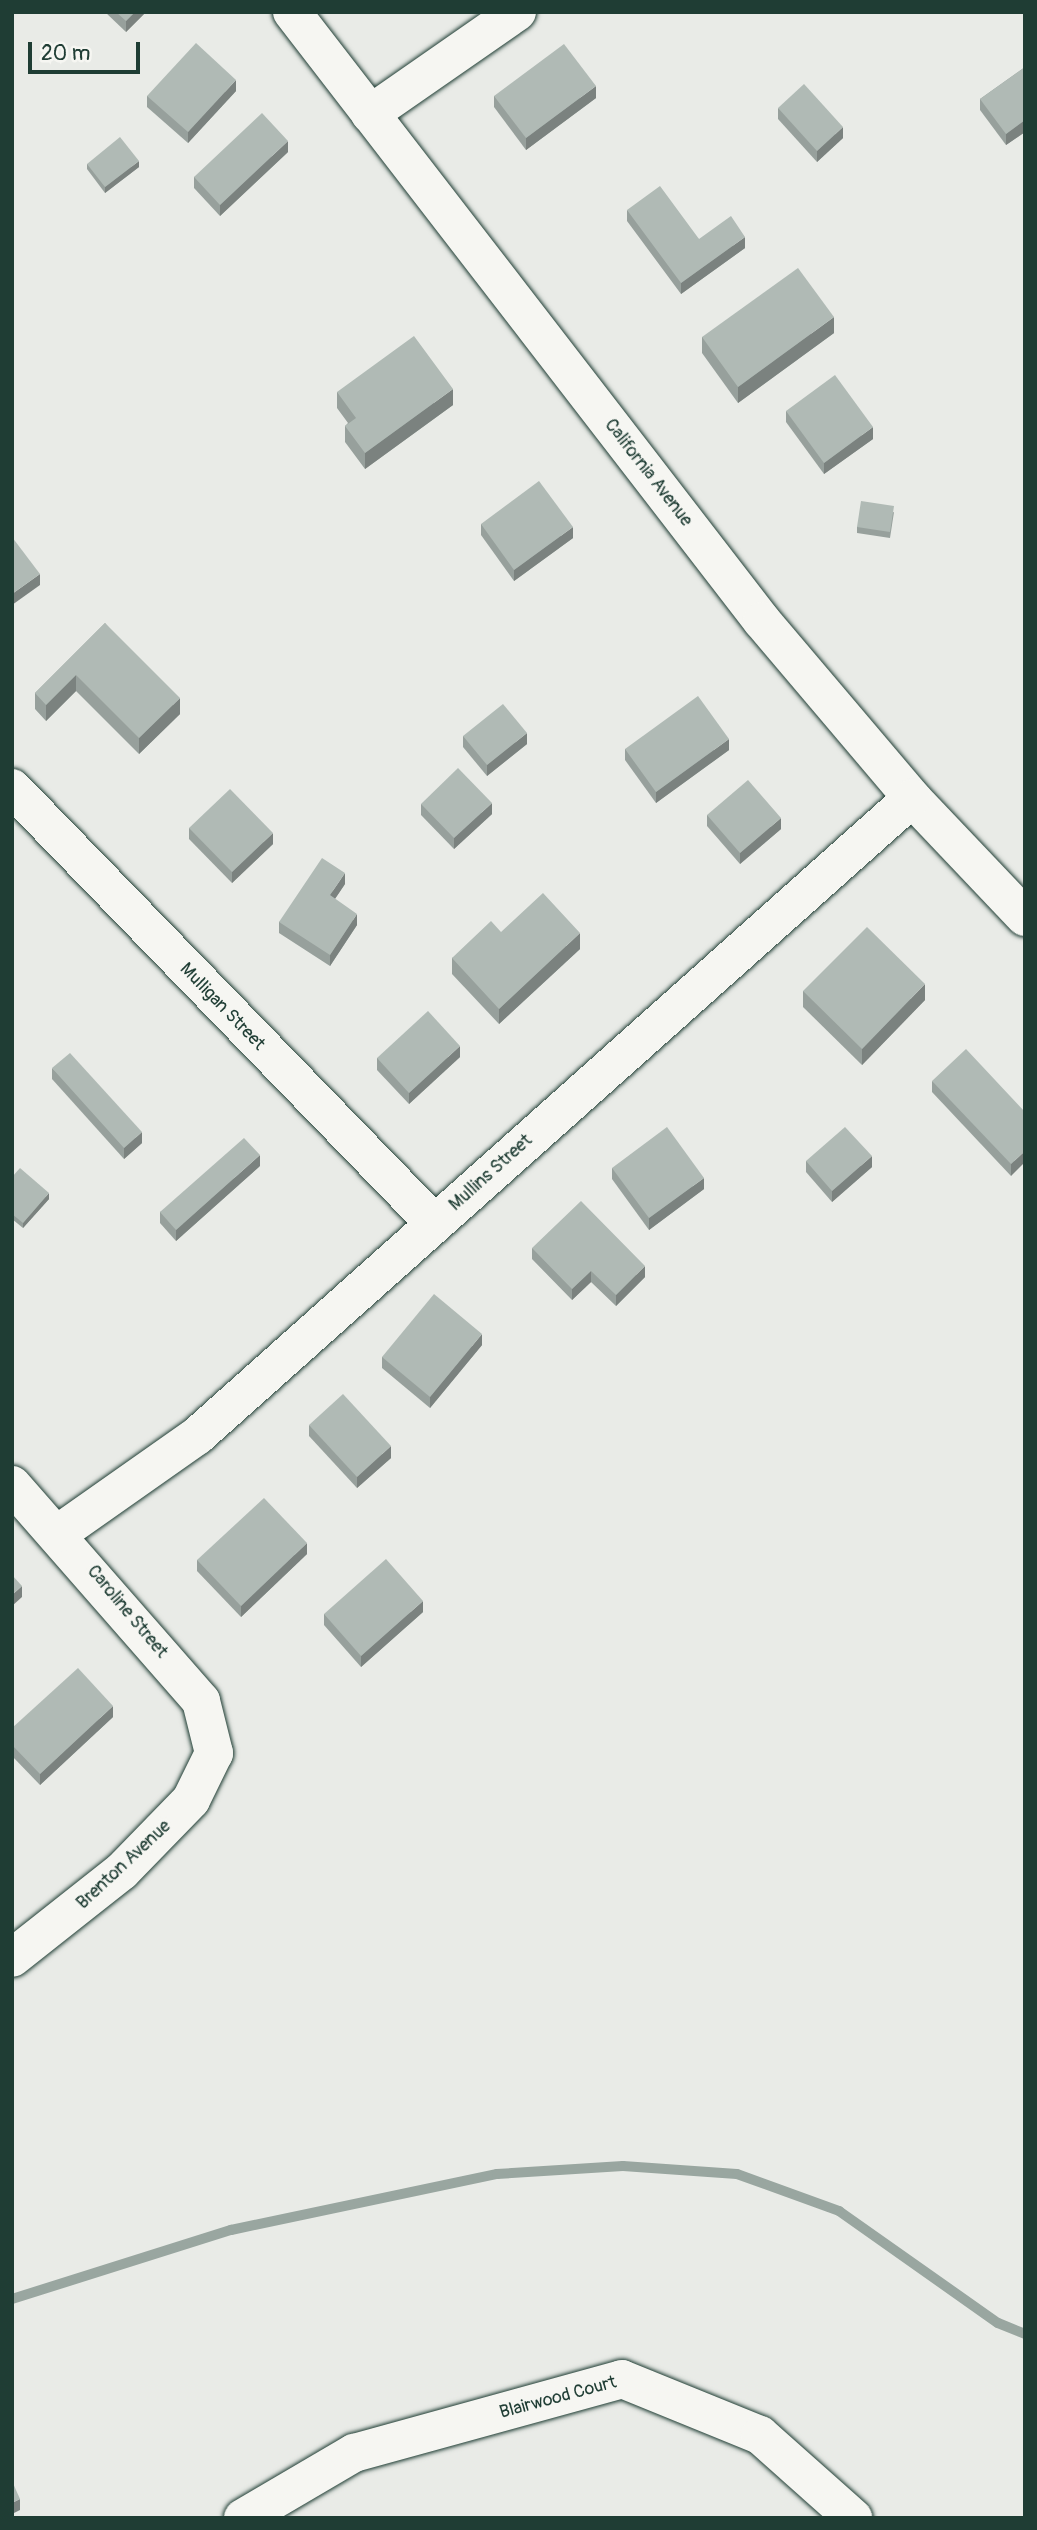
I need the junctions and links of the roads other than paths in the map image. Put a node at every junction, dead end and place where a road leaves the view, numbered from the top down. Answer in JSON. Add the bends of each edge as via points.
{"nodes":[{"id":1,"x":292,"y":12,"type":"edge"},
{"id":2,"x":517,"y":12,"type":"edge"},
{"id":3,"x":370,"y":114,"type":"junction"},
{"id":4,"x":12,"y":788,"type":"edge"},
{"id":5,"x":912,"y":798,"type":"junction"},
{"id":6,"x":1025,"y":916,"type":"edge"},
{"id":7,"x":434,"y":1223,"type":"junction"},
{"id":8,"x":12,"y":1485,"type":"edge"},
{"id":9,"x":59,"y":1533,"type":"junction"},
{"id":10,"x":214,"y":1753,"type":"joint"},
{"id":11,"x":12,"y":1958,"type":"edge"},
{"id":12,"x":243,"y":2518,"type":"edge"},
{"id":13,"x":853,"y":2518,"type":"edge"}],
"edges":[{"from":1,"to":3,"type":"street","name":"California Avenue"},
{"from":2,"to":3,"type":"street"},
{"from":3,"to":5,"type":"street","name":"California Avenue","via":[[762,621]]},
{"from":4,"to":7,"type":"street","name":"Mulligan Street"},
{"from":5,"to":6,"type":"street","name":"California Avenue"},
{"from":5,"to":7,"type":"street","name":"Mullins Street"},
{"from":7,"to":9,"type":"street","name":"Mullins Street","via":[[197,1436]]},
{"from":8,"to":9,"type":"street","name":"Caroline Street"},
{"from":9,"to":10,"type":"street","name":"Caroline Street","via":[[201,1701]]},
{"from":10,"to":11,"type":"street","name":"Brenton Avenue","via":[[191,1800],[122,1871]]},
{"from":12,"to":13,"type":"street","name":"Blairwood Court","via":[[354,2453],[622,2379],[760,2435]]}]}
